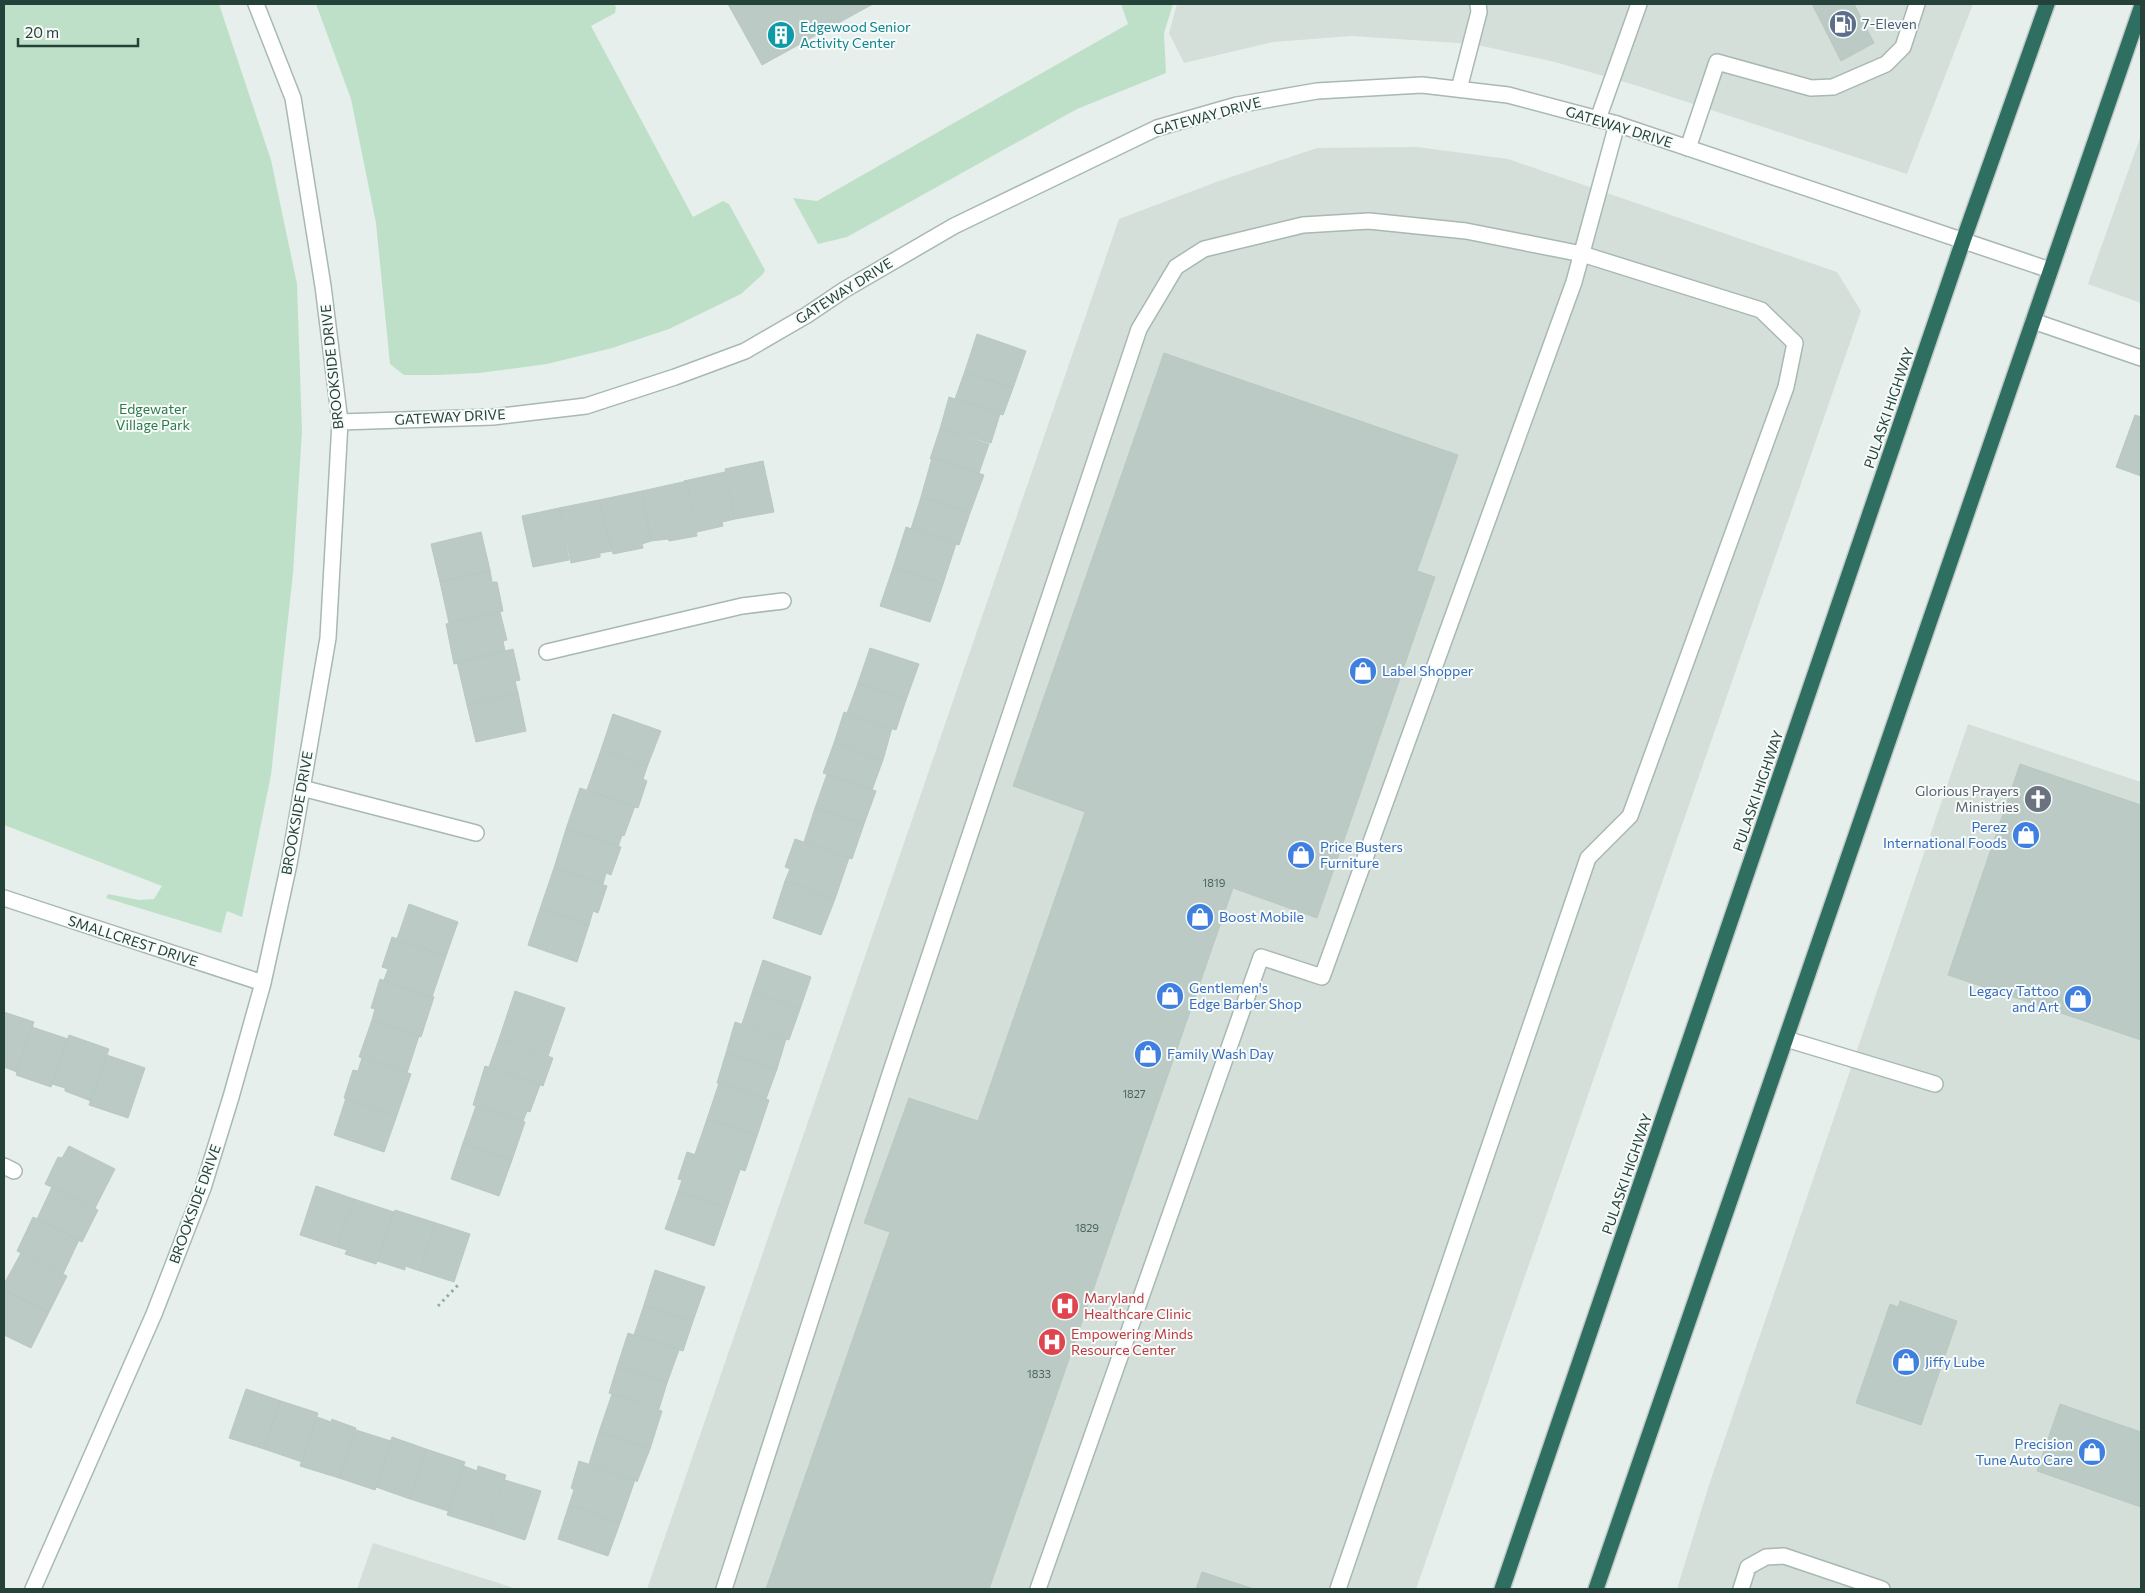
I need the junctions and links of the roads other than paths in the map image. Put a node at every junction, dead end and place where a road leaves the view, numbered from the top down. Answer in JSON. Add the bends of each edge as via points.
{"nodes":[{"id":1,"x":256,"y":4,"type":"edge"},
{"id":2,"x":1478,"y":4,"type":"edge"},
{"id":3,"x":1639,"y":4,"type":"edge"},
{"id":4,"x":1917,"y":4,"type":"edge"},
{"id":5,"x":2047,"y":4,"type":"edge"},
{"id":6,"x":2141,"y":8,"type":"edge"},
{"id":7,"x":1459,"y":90,"type":"junction"},
{"id":8,"x":1598,"y":119,"type":"junction"},
{"id":9,"x":1618,"y":124,"type":"junction"},
{"id":10,"x":1688,"y":148,"type":"junction"},
{"id":11,"x":1964,"y":241,"type":"junction"},
{"id":12,"x":1582,"y":254,"type":"junction"},
{"id":13,"x":2050,"y":270,"type":"junction"},
{"id":14,"x":2033,"y":321,"type":"junction"},
{"id":15,"x":2141,"y":358,"type":"edge"},
{"id":16,"x":340,"y":422,"type":"junction"},
{"id":17,"x":783,"y":601,"type":"dead end"},
{"id":18,"x":547,"y":652,"type":"dead end"},
{"id":19,"x":302,"y":788,"type":"junction"},
{"id":20,"x":476,"y":833,"type":"dead end"},
{"id":21,"x":4,"y":898,"type":"edge"},
{"id":22,"x":262,"y":983,"type":"junction"},
{"id":23,"x":1786,"y":1039,"type":"junction"},
{"id":24,"x":1935,"y":1084,"type":"dead end"},
{"id":25,"x":33,"y":1589,"type":"edge"},
{"id":26,"x":724,"y":1589,"type":"edge"},
{"id":27,"x":1038,"y":1589,"type":"edge"},
{"id":28,"x":1338,"y":1589,"type":"edge"},
{"id":29,"x":1502,"y":1589,"type":"edge"},
{"id":30,"x":1596,"y":1589,"type":"edge"},
{"id":31,"x":1741,"y":1589,"type":"edge"},
{"id":32,"x":1882,"y":1589,"type":"edge"}],
"edges":[{"from":1,"to":16,"type":"street","name":"BROOKSIDE DRIVE","via":[[293,98],[323,286]]},
{"from":2,"to":7,"type":"street","via":[[1479,12]]},
{"from":3,"to":8,"type":"street"},
{"from":4,"to":10,"type":"street","via":[[1903,47],[1886,64],[1833,87],[1812,88],[1717,62]]},
{"from":5,"to":11,"type":"highway","name":"PULASKI HIGHWAY"},
{"from":6,"to":13,"type":"highway"},
{"from":7,"to":8,"type":"street","name":"GATEWAY DRIVE","via":[[1508,95]]},
{"from":7,"to":16,"type":"street","name":"GATEWAY DRIVE","via":[[1422,85],[1317,91],[1237,105],[1157,128],[954,226],[744,351],[586,406],[493,417]]},
{"from":8,"to":9,"type":"street","name":"GATEWAY DRIVE"},
{"from":9,"to":10,"type":"street","name":"GATEWAY DRIVE"},
{"from":9,"to":12,"type":"street"},
{"from":10,"to":11,"type":"street","name":"GATEWAY DRIVE"},
{"from":11,"to":13,"type":"street","name":"GATEWAY DRIVE"},
{"from":11,"to":29,"type":"highway","name":"PULASKI HIGHWAY"},
{"from":12,"to":26,"type":"street","via":[[1466,231],[1369,221],[1303,225],[1204,249],[1176,267],[1139,329],[892,1068]]},
{"from":12,"to":27,"type":"street","via":[[1571,292],[1322,977],[1261,957]]},
{"from":12,"to":28,"type":"street","via":[[1761,310],[1794,343],[1786,387],[1630,816],[1588,858]]},
{"from":13,"to":14,"type":"highway"},
{"from":14,"to":15,"type":"street"},
{"from":14,"to":23,"type":"highway"},
{"from":16,"to":19,"type":"street","name":"BROOKSIDE DRIVE","via":[[328,638]]},
{"from":17,"to":18,"type":"street","via":[[742,606]]},
{"from":19,"to":20,"type":"street"},
{"from":19,"to":22,"type":"street","name":"BROOKSIDE DRIVE","via":[[289,864]]},
{"from":21,"to":22,"type":"street","name":"SMALLCREST DRIVE"},
{"from":22,"to":25,"type":"street","name":"BROOKSIDE DRIVE","via":[[231,1097],[194,1211],[154,1314]]},
{"from":23,"to":24,"type":"street"},
{"from":23,"to":30,"type":"highway"},
{"from":31,"to":32,"type":"street","via":[[1748,1567],[1766,1557],[1784,1556]]}]}
